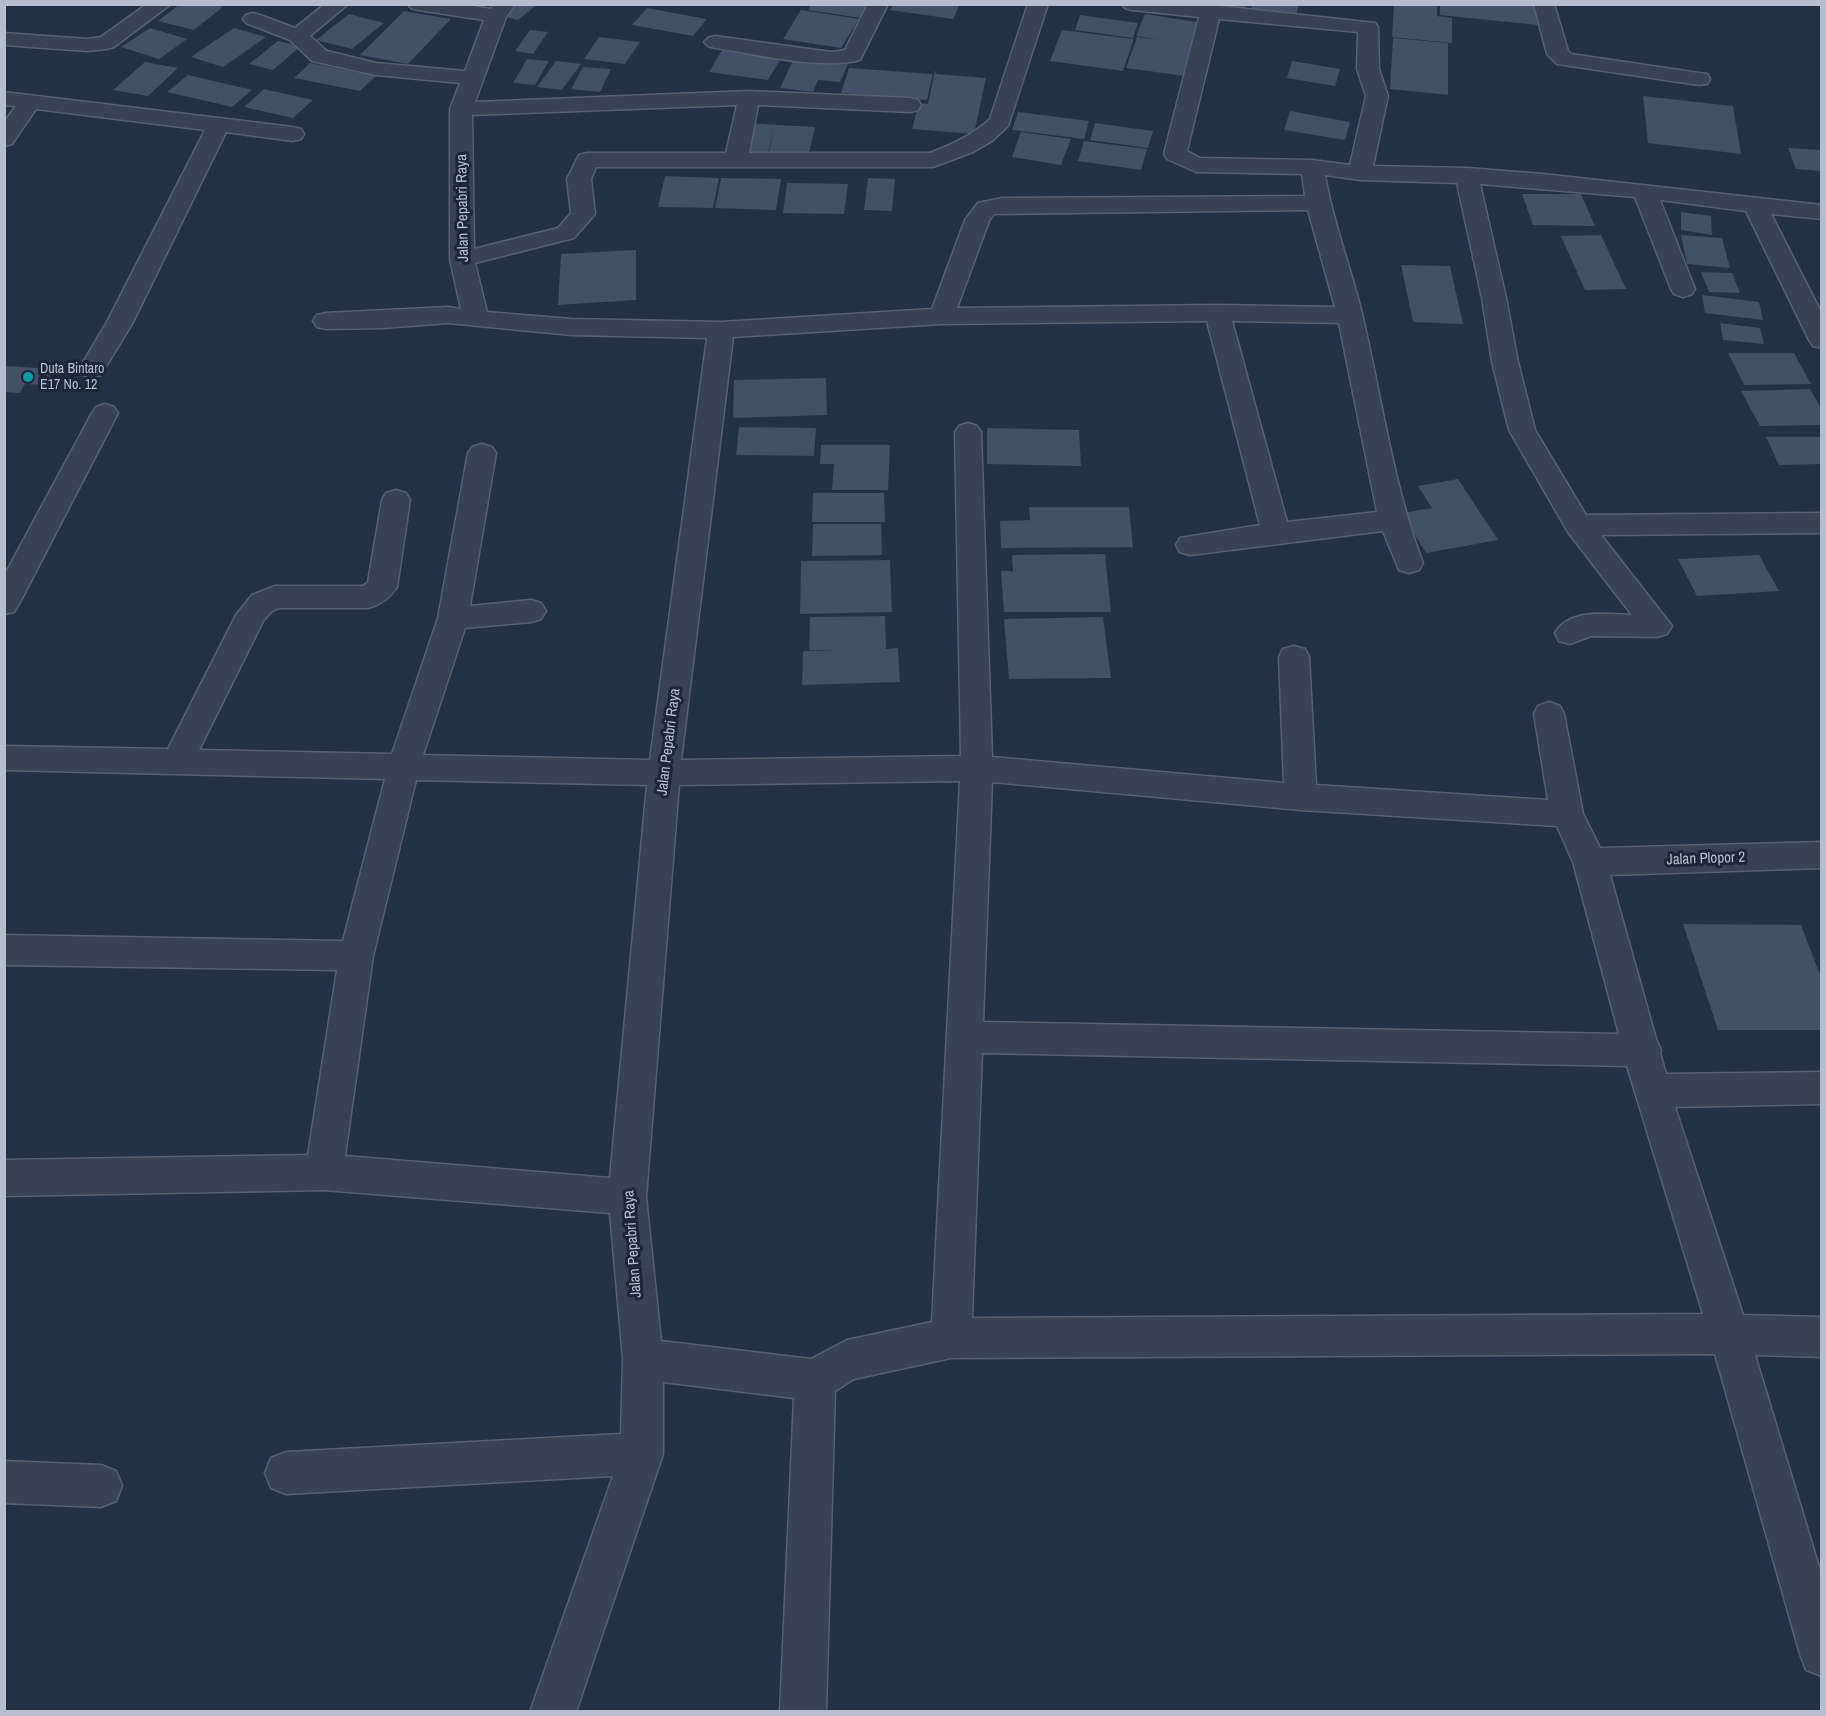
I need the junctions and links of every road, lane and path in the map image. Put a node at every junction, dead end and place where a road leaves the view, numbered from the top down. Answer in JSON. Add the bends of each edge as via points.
{"nodes":[{"id":1,"x":161,"y":4,"type":"edge"},
{"id":2,"x":338,"y":4,"type":"edge"},
{"id":3,"x":418,"y":4,"type":"edge"},
{"id":4,"x":878,"y":4,"type":"edge"},
{"id":5,"x":1038,"y":4,"type":"edge"},
{"id":6,"x":1132,"y":4,"type":"edge"},
{"id":7,"x":1368,"y":4,"type":"edge"},
{"id":8,"x":1544,"y":4,"type":"edge"},
{"id":9,"x":501,"y":10,"type":"edge"},
{"id":10,"x":1210,"y":14,"type":"junction"},
{"id":11,"x":253,"y":19,"type":"dead end"},
{"id":12,"x":1368,"y":27,"type":"junction"},
{"id":13,"x":297,"y":36,"type":"junction"},
{"id":14,"x":4,"y":39,"type":"edge"},
{"id":15,"x":715,"y":42,"type":"dead end"},
{"id":16,"x":473,"y":78,"type":"junction"},
{"id":17,"x":1699,"y":79,"type":"dead end"},
{"id":18,"x":4,"y":98,"type":"edge"},
{"id":19,"x":749,"y":98,"type":"junction"},
{"id":20,"x":30,"y":102,"type":"junction"},
{"id":21,"x":910,"y":105,"type":"dead end"},
{"id":22,"x":462,"y":109,"type":"junction"},
{"id":23,"x":219,"y":124,"type":"junction"},
{"id":24,"x":293,"y":134,"type":"dead end"},
{"id":25,"x":4,"y":139,"type":"edge"},
{"id":26,"x":736,"y":159,"type":"junction"},
{"id":27,"x":1311,"y":167,"type":"junction"},
{"id":28,"x":1360,"y":173,"type":"junction"},
{"id":29,"x":1467,"y":175,"type":"junction"},
{"id":30,"x":1645,"y":192,"type":"junction"},
{"id":31,"x":1318,"y":203,"type":"junction"},
{"id":32,"x":1755,"y":206,"type":"junction"},
{"id":33,"x":1821,"y":212,"type":"edge"},
{"id":34,"x":462,"y":259,"type":"junction"},
{"id":35,"x":1683,"y":290,"type":"dead end"},
{"id":36,"x":1217,"y":313,"type":"junction"},
{"id":37,"x":1350,"y":315,"type":"junction"},
{"id":38,"x":942,"y":316,"type":"junction"},
{"id":39,"x":476,"y":320,"type":"junction"},
{"id":40,"x":326,"y":321,"type":"dead end"},
{"id":41,"x":1817,"y":327,"type":"edge"},
{"id":42,"x":721,"y":330,"type":"junction"},
{"id":43,"x":92,"y":369,"type":"dead end"},
{"id":44,"x":105,"y":413,"type":"dead end"},
{"id":45,"x":968,"y":432,"type":"dead end"},
{"id":46,"x":482,"y":453,"type":"dead end"},
{"id":47,"x":396,"y":500,"type":"dead end"},
{"id":48,"x":1393,"y":520,"type":"junction"},
{"id":49,"x":1821,"y":524,"type":"edge"},
{"id":50,"x":1578,"y":525,"type":"junction"},
{"id":51,"x":1276,"y":533,"type":"junction"},
{"id":52,"x":1190,"y":546,"type":"dead end"},
{"id":53,"x":1409,"y":563,"type":"dead end"},
{"id":54,"x":4,"y":604,"type":"edge"},
{"id":55,"x":531,"y":611,"type":"dead end"},
{"id":56,"x":453,"y":618,"type":"junction"},
{"id":57,"x":1570,"y":633,"type":"dead end"},
{"id":58,"x":1294,"y":657,"type":"dead end"},
{"id":59,"x":1549,"y":714,"type":"dead end"},
{"id":60,"x":4,"y":758,"type":"edge"},
{"id":61,"x":178,"y":761,"type":"junction"},
{"id":62,"x":404,"y":766,"type":"junction"},
{"id":63,"x":977,"y":768,"type":"junction"},
{"id":64,"x":664,"y":773,"type":"junction"},
{"id":65,"x":1301,"y":797,"type":"junction"},
{"id":66,"x":1567,"y":814,"type":"junction"},
{"id":67,"x":1821,"y":855,"type":"edge"},
{"id":68,"x":1590,"y":862,"type":"junction"},
{"id":69,"x":4,"y":950,"type":"edge"},
{"id":70,"x":356,"y":956,"type":"junction"},
{"id":71,"x":964,"y":1037,"type":"junction"},
{"id":72,"x":1643,"y":1050,"type":"junction"},
{"id":73,"x":1821,"y":1088,"type":"edge"},
{"id":74,"x":1652,"y":1091,"type":"junction"},
{"id":75,"x":324,"y":1172,"type":"junction"},
{"id":76,"x":4,"y":1178,"type":"edge"},
{"id":77,"x":627,"y":1197,"type":"junction"},
{"id":78,"x":1729,"y":1334,"type":"junction"},
{"id":79,"x":1821,"y":1337,"type":"edge"},
{"id":80,"x":951,"y":1338,"type":"junction"},
{"id":81,"x":643,"y":1359,"type":"junction"},
{"id":82,"x":815,"y":1380,"type":"junction"},
{"id":83,"x":642,"y":1454,"type":"junction"},
{"id":84,"x":286,"y":1473,"type":"dead end"},
{"id":85,"x":4,"y":1482,"type":"edge"},
{"id":86,"x":100,"y":1486,"type":"dead end"},
{"id":87,"x":1821,"y":1654,"type":"edge"},
{"id":88,"x":553,"y":1712,"type":"edge"},
{"id":89,"x":803,"y":1712,"type":"edge"}],
"edges":[{"from":1,"to":14,"type":"street","via":[[107,43]]},
{"from":2,"to":13,"type":"street"},
{"from":3,"to":9,"type":"street"},
{"from":4,"to":15,"type":"street","via":[[855,51],[843,57]]},
{"from":5,"to":26,"type":"street","via":[[1000,121],[965,147],[933,160]]},
{"from":6,"to":10,"type":"street"},
{"from":7,"to":12,"type":"street"},
{"from":8,"to":17,"type":"street","via":[[1558,54],[1565,59]]},
{"from":9,"to":16,"type":"street","name":"Jalan Pepabri Raya"},
{"from":10,"to":12,"type":"street"},
{"from":10,"to":27,"type":"street","via":[[1175,154],[1196,165]]},
{"from":11,"to":13,"type":"street"},
{"from":12,"to":28,"type":"street","via":[[1368,69],[1377,96]]},
{"from":13,"to":16,"type":"street","via":[[321,56],[356,65]]},
{"from":16,"to":22,"type":"street","name":"Jalan Pepabri Raya"},
{"from":18,"to":20,"type":"street"},
{"from":19,"to":21,"type":"street"},
{"from":19,"to":22,"type":"street"},
{"from":19,"to":26,"type":"street"},
{"from":20,"to":23,"type":"street"},
{"from":20,"to":25,"type":"street"},
{"from":22,"to":34,"type":"street","name":"Jalan Pepabri Raya"},
{"from":23,"to":24,"type":"street"},
{"from":23,"to":43,"type":"street","via":[[126,312]]},
{"from":26,"to":34,"type":"street","via":[[587,160],[579,179],[583,214],[566,233]]},
{"from":27,"to":28,"type":"street"},
{"from":27,"to":31,"type":"street"},
{"from":28,"to":29,"type":"street"},
{"from":29,"to":30,"type":"street"},
{"from":29,"to":50,"type":"street","via":[[1522,430]]},
{"from":30,"to":32,"type":"street"},
{"from":30,"to":35,"type":"street"},
{"from":31,"to":37,"type":"street"},
{"from":31,"to":38,"type":"street","via":[[986,208]]},
{"from":32,"to":33,"type":"street"},
{"from":32,"to":41,"type":"street"},
{"from":34,"to":39,"type":"street","name":"Jalan Pepabri Raya"},
{"from":36,"to":37,"type":"street"},
{"from":36,"to":38,"type":"street"},
{"from":36,"to":51,"type":"street"},
{"from":37,"to":48,"type":"street"},
{"from":38,"to":42,"type":"street"},
{"from":39,"to":40,"type":"street","via":[[448,315]]},
{"from":39,"to":42,"type":"street","via":[[571,327]]},
{"from":42,"to":64,"type":"street","name":"Jalan Pepabri Raya"},
{"from":44,"to":54,"type":"street"},
{"from":45,"to":63,"type":"street"},
{"from":46,"to":56,"type":"street"},
{"from":47,"to":61,"type":"street","via":[[382,588],[369,597],[275,597],[262,603],[251,615]]},
{"from":48,"to":51,"type":"street"},
{"from":48,"to":53,"type":"street"},
{"from":49,"to":50,"type":"street"},
{"from":50,"to":57,"type":"street","via":[[1657,626],[1587,625]]},
{"from":51,"to":52,"type":"street"},
{"from":55,"to":56,"type":"street"},
{"from":56,"to":62,"type":"street"},
{"from":58,"to":65,"type":"street"},
{"from":59,"to":66,"type":"street"},
{"from":60,"to":61,"type":"street"},
{"from":61,"to":62,"type":"street"},
{"from":62,"to":64,"type":"street"},
{"from":62,"to":70,"type":"street"},
{"from":63,"to":64,"type":"street"},
{"from":63,"to":65,"type":"street"},
{"from":63,"to":71,"type":"street"},
{"from":64,"to":77,"type":"street","name":"Jalan Pepabri Raya"},
{"from":65,"to":66,"type":"street"},
{"from":66,"to":68,"type":"street"},
{"from":67,"to":68,"type":"street","name":"Jalan Plopor 2"},
{"from":68,"to":72,"type":"street"},
{"from":69,"to":70,"type":"street"},
{"from":70,"to":75,"type":"street"},
{"from":71,"to":72,"type":"street"},
{"from":71,"to":80,"type":"street"},
{"from":72,"to":74,"type":"street"},
{"from":73,"to":74,"type":"street"},
{"from":74,"to":78,"type":"street"},
{"from":75,"to":76,"type":"street"},
{"from":75,"to":77,"type":"street"},
{"from":77,"to":81,"type":"street","name":"Jalan Pepabri Raya"},
{"from":78,"to":79,"type":"street"},
{"from":78,"to":80,"type":"street"},
{"from":78,"to":87,"type":"street"},
{"from":80,"to":82,"type":"street","via":[[847,1360]]},
{"from":81,"to":82,"type":"street"},
{"from":81,"to":83,"type":"street","name":"Jalan Pepabri Raya"},
{"from":82,"to":89,"type":"street"},
{"from":83,"to":84,"type":"street"},
{"from":83,"to":88,"type":"street","name":"Jalan Pepabri Raya"},
{"from":85,"to":86,"type":"street"}]}
